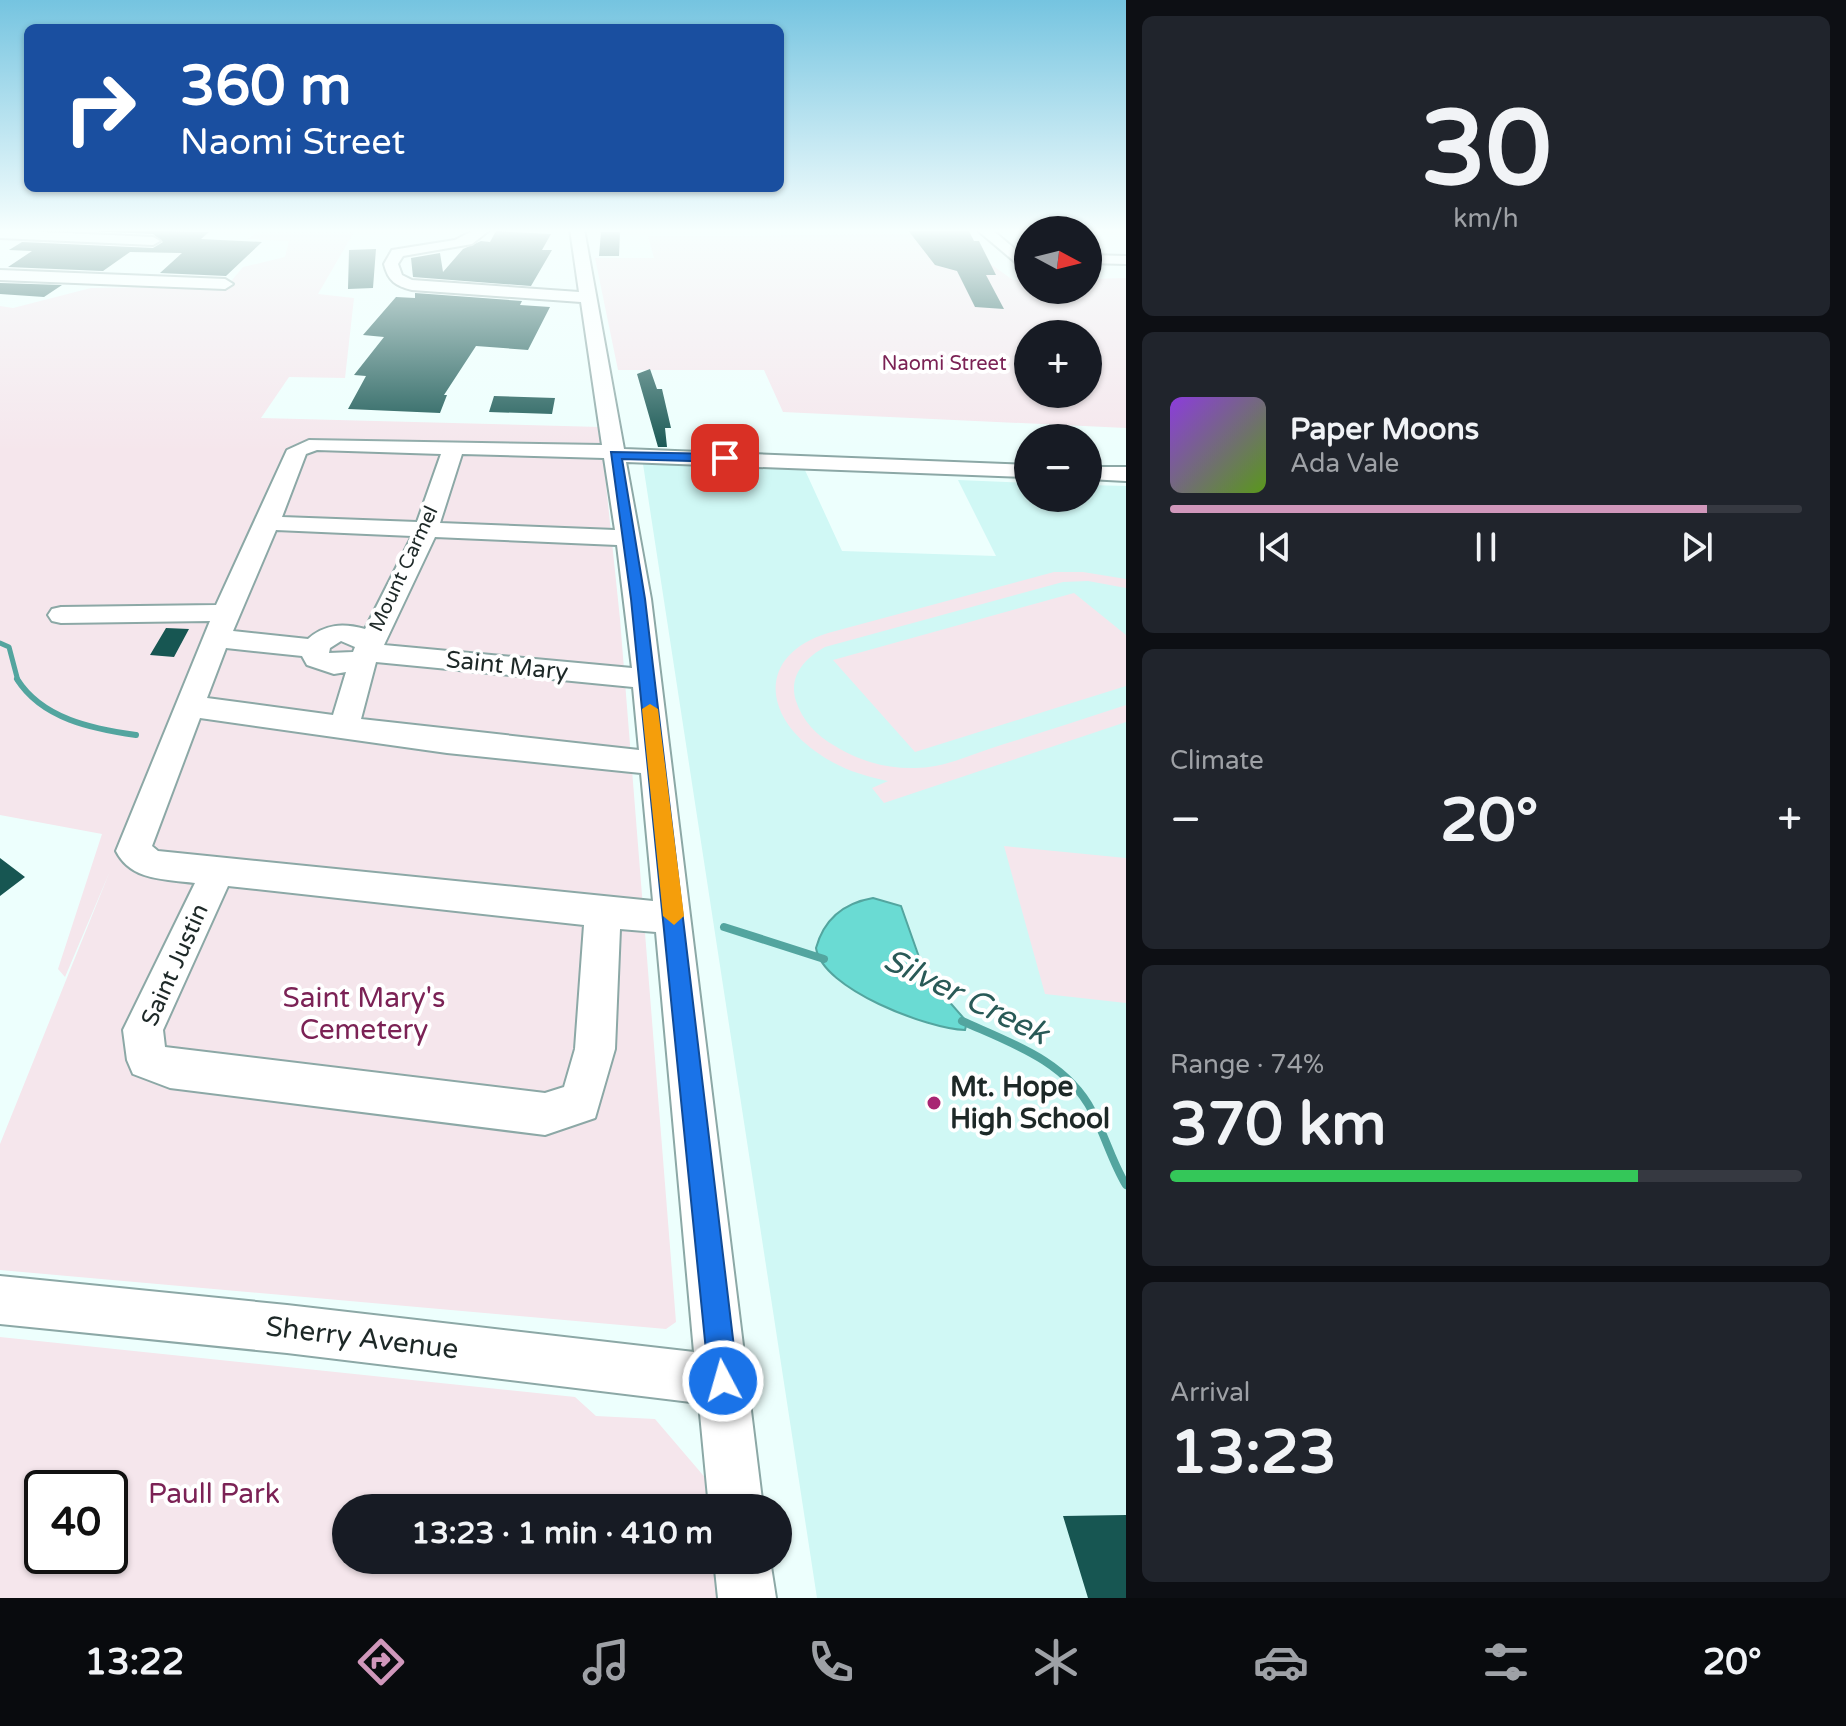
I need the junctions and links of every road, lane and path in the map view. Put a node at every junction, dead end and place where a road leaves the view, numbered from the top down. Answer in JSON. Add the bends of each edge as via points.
{"nodes":[{"id":1,"x":588,"y":304,"type":"edge"},
{"id":2,"x":453,"y":448,"type":"junction"},
{"id":3,"x":615,"y":454,"type":"junction"},
{"id":4,"x":1014,"y":470,"type":"edge"},
{"id":5,"x":1102,"y":473,"type":"edge"},
{"id":6,"x":1126,"y":474,"type":"edge"},
{"id":7,"x":267,"y":523,"type":"junction"},
{"id":8,"x":426,"y":531,"type":"junction"},
{"id":9,"x":629,"y":538,"type":"junction"},
{"id":10,"x":61,"y":615,"type":"dead end"},
{"id":11,"x":221,"y":625,"type":"junction"},
{"id":12,"x":367,"y":652,"type":"junction"},
{"id":13,"x":647,"y":679,"type":"junction"},
{"id":14,"x":190,"y":706,"type":"junction"},
{"id":15,"x":344,"y":728,"type":"junction"},
{"id":16,"x":655,"y":763,"type":"junction"},
{"id":17,"x":217,"y":872,"type":"junction"},
{"id":18,"x":603,"y":912,"type":"junction"},
{"id":19,"x":674,"y":919,"type":"junction"},
{"id":20,"x":0,"y":1300,"type":"edge"},
{"id":21,"x":723,"y":1381,"type":"junction"},
{"id":22,"x":735,"y":1494,"type":"edge"},
{"id":23,"x":744,"y":1574,"type":"edge"},
{"id":24,"x":747,"y":1598,"type":"edge"}],
"edges":[{"from":1,"to":3,"type":"street"},
{"from":2,"to":3,"type":"street"},
{"from":2,"to":7,"type":"street","via":[[297,450]]},
{"from":2,"to":8,"type":"street","name":"Mount Carmel"},
{"from":3,"to":4,"type":"street"},
{"from":3,"to":9,"type":"street"},
{"from":5,"to":6,"type":"street"},
{"from":7,"to":8,"type":"street"},
{"from":7,"to":11,"type":"street"},
{"from":8,"to":9,"type":"street"},
{"from":8,"to":12,"type":"street","name":"Mount Carmel"},
{"from":9,"to":13,"type":"street"},
{"from":10,"to":11,"type":"street"},
{"from":11,"to":12,"type":"street","name":"Saint Mary","via":[[314,648],[345,632],[363,638]]},
{"from":11,"to":14,"type":"street"},
{"from":12,"to":13,"type":"street","name":"Saint Mary"},
{"from":12,"to":15,"type":"street","name":"Mount Carmel"},
{"from":13,"to":16,"type":"street"},
{"from":14,"to":15,"type":"street"},
{"from":14,"to":17,"type":"street","via":[[133,851],[151,864]]},
{"from":15,"to":16,"type":"street"},
{"from":16,"to":19,"type":"street"},
{"from":17,"to":18,"type":"street"},
{"from":17,"to":18,"type":"street","name":"Saint Justin","via":[[143,1030],[147,1060],[230,1077],[545,1114],[580,1103],[595,1049]]},
{"from":18,"to":19,"type":"street"},
{"from":19,"to":21,"type":"street"},
{"from":20,"to":21,"type":"street","name":"Sherry Avenue"},
{"from":21,"to":22,"type":"street"},
{"from":23,"to":24,"type":"street"}]}
